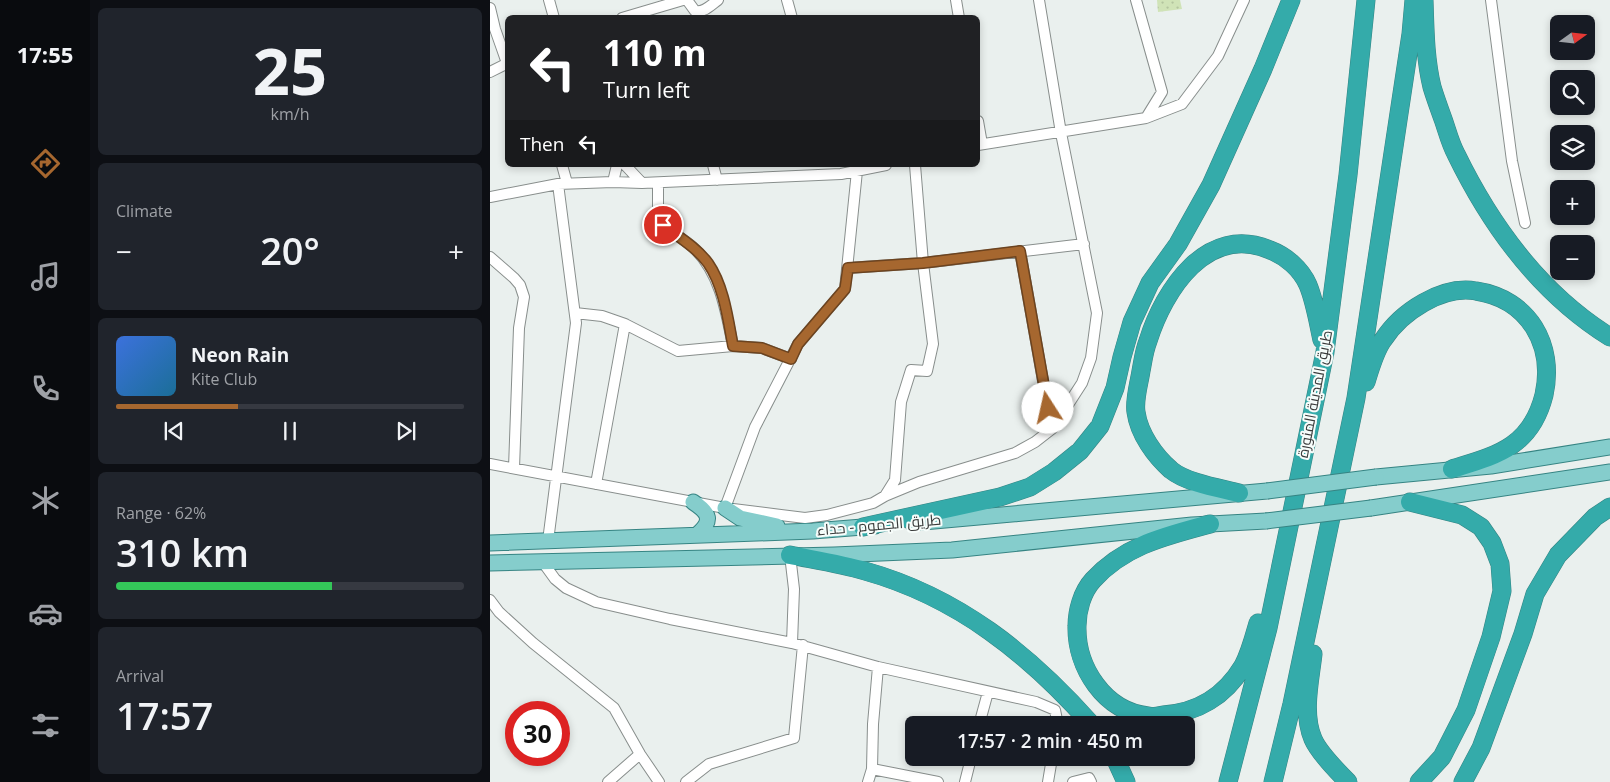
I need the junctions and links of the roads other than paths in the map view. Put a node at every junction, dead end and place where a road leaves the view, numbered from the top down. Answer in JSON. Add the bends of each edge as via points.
{"nodes":[{"id":1,"x":550,"y":0,"type":"edge"},
{"id":2,"x":683,"y":0,"type":"edge"},
{"id":3,"x":687,"y":0,"type":"edge"},
{"id":4,"x":718,"y":0,"type":"edge"},
{"id":5,"x":787,"y":0,"type":"edge"},
{"id":6,"x":956,"y":0,"type":"edge"},
{"id":7,"x":1038,"y":0,"type":"edge"},
{"id":8,"x":1136,"y":0,"type":"edge"},
{"id":9,"x":1244,"y":0,"type":"edge"},
{"id":10,"x":1291,"y":0,"type":"edge"},
{"id":11,"x":1366,"y":0,"type":"edge"},
{"id":12,"x":1414,"y":0,"type":"edge"},
{"id":13,"x":1424,"y":0,"type":"edge"},
{"id":14,"x":1491,"y":0,"type":"edge"},
{"id":15,"x":490,"y":8,"type":"edge"},
{"id":16,"x":553,"y":15,"type":"edge"},
{"id":17,"x":632,"y":15,"type":"edge"},
{"id":18,"x":791,"y":15,"type":"edge"},
{"id":19,"x":958,"y":15,"type":"edge"},
{"id":20,"x":505,"y":63,"type":"edge"},
{"id":21,"x":505,"y":66,"type":"edge"},
{"id":22,"x":490,"y":72,"type":"edge"},
{"id":23,"x":1146,"y":118,"type":"junction"},
{"id":24,"x":1061,"y":133,"type":"junction"},
{"id":25,"x":980,"y":144,"type":"edge"},
{"id":26,"x":562,"y":167,"type":"edge"},
{"id":27,"x":617,"y":167,"type":"edge"},
{"id":28,"x":627,"y":167,"type":"edge"},
{"id":29,"x":714,"y":167,"type":"edge"},
{"id":30,"x":876,"y":167,"type":"edge"},
{"id":31,"x":915,"y":167,"type":"edge"},
{"id":32,"x":840,"y":170,"type":"edge"},
{"id":33,"x":857,"y":171,"type":"junction"},
{"id":34,"x":717,"y":180,"type":"junction"},
{"id":35,"x":613,"y":182,"type":"junction"},
{"id":36,"x":642,"y":183,"type":"junction"},
{"id":37,"x":658,"y":183,"type":"junction"},
{"id":38,"x":562,"y":184,"type":"junction"},
{"id":39,"x":490,"y":197,"type":"edge"},
{"id":40,"x":1525,"y":223,"type":"dead end"},
{"id":41,"x":1084,"y":244,"type":"junction"},
{"id":42,"x":1020,"y":251,"type":"junction"},
{"id":43,"x":490,"y":257,"type":"edge"},
{"id":44,"x":923,"y":263,"type":"junction"},
{"id":45,"x":848,"y":268,"type":"junction"},
{"id":46,"x":575,"y":313,"type":"junction"},
{"id":47,"x":625,"y":324,"type":"junction"},
{"id":48,"x":1610,"y":337,"type":"edge"},
{"id":49,"x":733,"y":346,"type":"junction"},
{"id":50,"x":1325,"y":352,"type":"junction"},
{"id":51,"x":791,"y":359,"type":"junction"},
{"id":52,"x":1055,"y":424,"type":"junction"},
{"id":53,"x":1349,"y":430,"type":"junction"},
{"id":54,"x":1610,"y":447,"type":"edge"},
{"id":55,"x":490,"y":464,"type":"edge"},
{"id":56,"x":514,"y":468,"type":"junction"},
{"id":57,"x":1452,"y":470,"type":"junction"},
{"id":58,"x":1610,"y":472,"type":"edge"},
{"id":59,"x":555,"y":476,"type":"junction"},
{"id":60,"x":596,"y":484,"type":"junction"},
{"id":61,"x":1239,"y":493,"type":"junction"},
{"id":62,"x":885,"y":496,"type":"junction"},
{"id":63,"x":693,"y":502,"type":"junction"},
{"id":64,"x":1410,"y":502,"type":"junction"},
{"id":65,"x":1610,"y":507,"type":"edge"},
{"id":66,"x":725,"y":508,"type":"junction"},
{"id":67,"x":1210,"y":524,"type":"junction"},
{"id":68,"x":863,"y":527,"type":"junction"},
{"id":69,"x":1327,"y":531,"type":"junction"},
{"id":70,"x":803,"y":532,"type":"junction"},
{"id":71,"x":697,"y":535,"type":"junction"},
{"id":72,"x":548,"y":541,"type":"junction"},
{"id":73,"x":490,"y":543,"type":"edge"},
{"id":74,"x":1283,"y":554,"type":"junction"},
{"id":75,"x":790,"y":555,"type":"junction"},
{"id":76,"x":542,"y":561,"type":"junction"},
{"id":77,"x":490,"y":563,"type":"edge"},
{"id":78,"x":490,"y":600,"type":"edge"},
{"id":79,"x":792,"y":643,"type":"junction"},
{"id":80,"x":803,"y":645,"type":"junction"},
{"id":81,"x":878,"y":668,"type":"junction"},
{"id":82,"x":988,"y":692,"type":"junction"},
{"id":83,"x":981,"y":716,"type":"edge"},
{"id":84,"x":1056,"y":716,"type":"edge"},
{"id":85,"x":1084,"y":716,"type":"edge"},
{"id":86,"x":640,"y":754,"type":"junction"},
{"id":87,"x":969,"y":766,"type":"edge"},
{"id":88,"x":1051,"y":766,"type":"edge"},
{"id":89,"x":1118,"y":766,"type":"edge"},
{"id":90,"x":872,"y":769,"type":"junction"},
{"id":91,"x":608,"y":782,"type":"edge"},
{"id":92,"x":659,"y":782,"type":"edge"},
{"id":93,"x":686,"y":782,"type":"edge"},
{"id":94,"x":868,"y":782,"type":"edge"},
{"id":95,"x":938,"y":782,"type":"edge"},
{"id":96,"x":965,"y":782,"type":"edge"},
{"id":97,"x":1048,"y":782,"type":"edge"},
{"id":98,"x":1073,"y":782,"type":"edge"},
{"id":99,"x":1091,"y":782,"type":"edge"},
{"id":100,"x":1126,"y":782,"type":"edge"},
{"id":101,"x":1228,"y":782,"type":"edge"},
{"id":102,"x":1273,"y":782,"type":"edge"},
{"id":103,"x":1348,"y":782,"type":"edge"},
{"id":104,"x":1419,"y":782,"type":"edge"},
{"id":105,"x":1464,"y":782,"type":"edge"}],
"edges":[{"from":1,"to":16,"type":"street"},
{"from":2,"to":17,"type":"street"},
{"from":3,"to":4,"type":"street","via":[[699,12]]},
{"from":5,"to":18,"type":"street"},
{"from":6,"to":19,"type":"street"},
{"from":7,"to":24,"type":"street"},
{"from":8,"to":23,"type":"street","via":[[1162,92]]},
{"from":9,"to":23,"type":"street","via":[[1218,56],[1182,104]]},
{"from":10,"to":68,"type":"highway","via":[[1211,185],[1178,244],[1150,283],[1132,322],[1115,388],[1100,426],[1054,472],[1030,487]]},
{"from":11,"to":50,"type":"highway","name":"طريق المدينة المنورة"},
{"from":12,"to":53,"type":"highway"},
{"from":13,"to":48,"type":"highway","via":[[1425,50],[1432,87],[1455,153],[1485,207],[1515,250],[1549,289],[1590,325]]},
{"from":14,"to":40,"type":"street","via":[[1512,161]]},
{"from":15,"to":20,"type":"street"},
{"from":21,"to":22,"type":"street"},
{"from":23,"to":24,"type":"street"},
{"from":24,"to":25,"type":"street"},
{"from":24,"to":41,"type":"street"},
{"from":26,"to":38,"type":"street"},
{"from":27,"to":35,"type":"street"},
{"from":28,"to":36,"type":"street"},
{"from":29,"to":34,"type":"street"},
{"from":30,"to":33,"type":"street"},
{"from":31,"to":44,"type":"street"},
{"from":32,"to":33,"type":"street"},
{"from":32,"to":34,"type":"street"},
{"from":33,"to":45,"type":"street"},
{"from":34,"to":37,"type":"street"},
{"from":35,"to":36,"type":"street"},
{"from":35,"to":38,"type":"street"},
{"from":36,"to":37,"type":"street"},
{"from":37,"to":49,"type":"street","via":[[660,221],[708,264],[722,296]]},
{"from":38,"to":39,"type":"street"},
{"from":38,"to":46,"type":"street"},
{"from":41,"to":42,"type":"street"},
{"from":41,"to":52,"type":"street","via":[[1097,313],[1096,334],[1082,383]]},
{"from":42,"to":44,"type":"street"},
{"from":42,"to":52,"type":"street","via":[[1048,408]]},
{"from":43,"to":56,"type":"street","via":[[520,285],[524,297],[519,328]]},
{"from":44,"to":45,"type":"street"},
{"from":44,"to":62,"type":"street","via":[[933,344],[927,371],[911,370],[901,402],[895,480]]},
{"from":45,"to":51,"type":"street","via":[[845,289],[798,344]]},
{"from":46,"to":47,"type":"street","via":[[602,316]]},
{"from":46,"to":59,"type":"street","via":[[571,372]]},
{"from":47,"to":49,"type":"street","via":[[678,352]]},
{"from":47,"to":60,"type":"street"},
{"from":49,"to":51,"type":"street","via":[[762,348]]},
{"from":50,"to":61,"type":"highway","via":[[1308,285],[1297,268],[1279,253],[1258,244],[1231,244],[1211,251],[1187,269],[1163,304],[1147,342],[1138,389],[1136,412],[1142,431],[1172,471]]},
{"from":50,"to":74,"type":"highway","name":"طريق المدينة المنورة"},
{"from":51,"to":66,"type":"street","via":[[755,427]]},
{"from":52,"to":62,"type":"street","via":[[1015,453],[928,479]]},
{"from":53,"to":57,"type":"highway","via":[[1382,340],[1403,317],[1442,294],[1475,290],[1496,296],[1516,307],[1534,324],[1544,349],[1547,367],[1540,410],[1528,430],[1512,446]]},
{"from":53,"to":69,"type":"highway"},
{"from":54,"to":57,"type":"main road","name":"طريق الجموم - حداء"},
{"from":55,"to":56,"type":"street"},
{"from":56,"to":59,"type":"street"},
{"from":57,"to":61,"type":"main road","name":"طريق الجموم - حداء","bridge":true},
{"from":58,"to":64,"type":"main road","name":"طريق الجموم - حداء"},
{"from":59,"to":60,"type":"street"},
{"from":59,"to":72,"type":"street"},
{"from":60,"to":63,"type":"street"},
{"from":61,"to":68,"type":"main road","name":"طريق الجموم - حداء"},
{"from":62,"to":66,"type":"street","via":[[873,503],[805,518]]},
{"from":63,"to":66,"type":"street"},
{"from":63,"to":71,"type":"main road","via":[[708,516],[706,526]]},
{"from":64,"to":67,"type":"main road","name":"طريق الجموم - حداء","bridge":true,"via":[[1266,521]]},
{"from":64,"to":104,"type":"highway","via":[[1462,515],[1481,527],[1500,564],[1502,591],[1491,636],[1466,710],[1442,757]]},
{"from":65,"to":105,"type":"highway","via":[[1595,516],[1558,554],[1535,594],[1481,748]]},
{"from":66,"to":70,"type":"main road","via":[[740,518]]},
{"from":67,"to":74,"type":"highway","via":[[1157,538],[1130,550],[1091,582],[1082,598],[1076,638],[1080,655],[1088,675],[1102,693],[1122,709],[1148,716],[1180,714],[1205,705],[1229,685],[1244,664]]},
{"from":67,"to":75,"type":"main road","name":"طريق الجموم - حداء","via":[[952,550]]},
{"from":68,"to":70,"type":"main road","name":"طريق الجموم - حداء"},
{"from":69,"to":102,"type":"highway"},
{"from":69,"to":103,"type":"highway","via":[[1307,713],[1314,740]]},
{"from":70,"to":71,"type":"main road","name":"طريق الجموم - حداء"},
{"from":71,"to":72,"type":"main road","name":"طريق الجموم - حداء"},
{"from":72,"to":73,"type":"main road","name":"طريق الجموم - حداء"},
{"from":74,"to":101,"type":"highway","name":"طريق المدينة المنورة","via":[[1268,628]]},
{"from":75,"to":76,"type":"main road","name":"طريق الجموم - حداء"},
{"from":75,"to":79,"type":"street","via":[[794,589]]},
{"from":75,"to":85,"type":"highway","via":[[888,578],[948,604],[981,623],[1027,659]]},
{"from":76,"to":77,"type":"main road","name":"طريق الجموم - حداء"},
{"from":76,"to":79,"type":"street","via":[[566,588],[596,602]]},
{"from":78,"to":86,"type":"street","via":[[533,643],[614,708]]},
{"from":79,"to":80,"type":"street"},
{"from":80,"to":81,"type":"street"},
{"from":80,"to":93,"type":"street","via":[[794,738],[709,764]]},
{"from":81,"to":82,"type":"street"},
{"from":81,"to":90,"type":"street"},
{"from":82,"to":83,"type":"street"},
{"from":82,"to":84,"type":"street","via":[[1036,702],[1055,710]]},
{"from":86,"to":91,"type":"street"},
{"from":86,"to":92,"type":"street"},
{"from":87,"to":96,"type":"street"},
{"from":88,"to":97,"type":"street"},
{"from":89,"to":100,"type":"highway"},
{"from":90,"to":94,"type":"street"},
{"from":90,"to":95,"type":"street"},
{"from":98,"to":99,"type":"street","via":[[1089,778]]}]}
